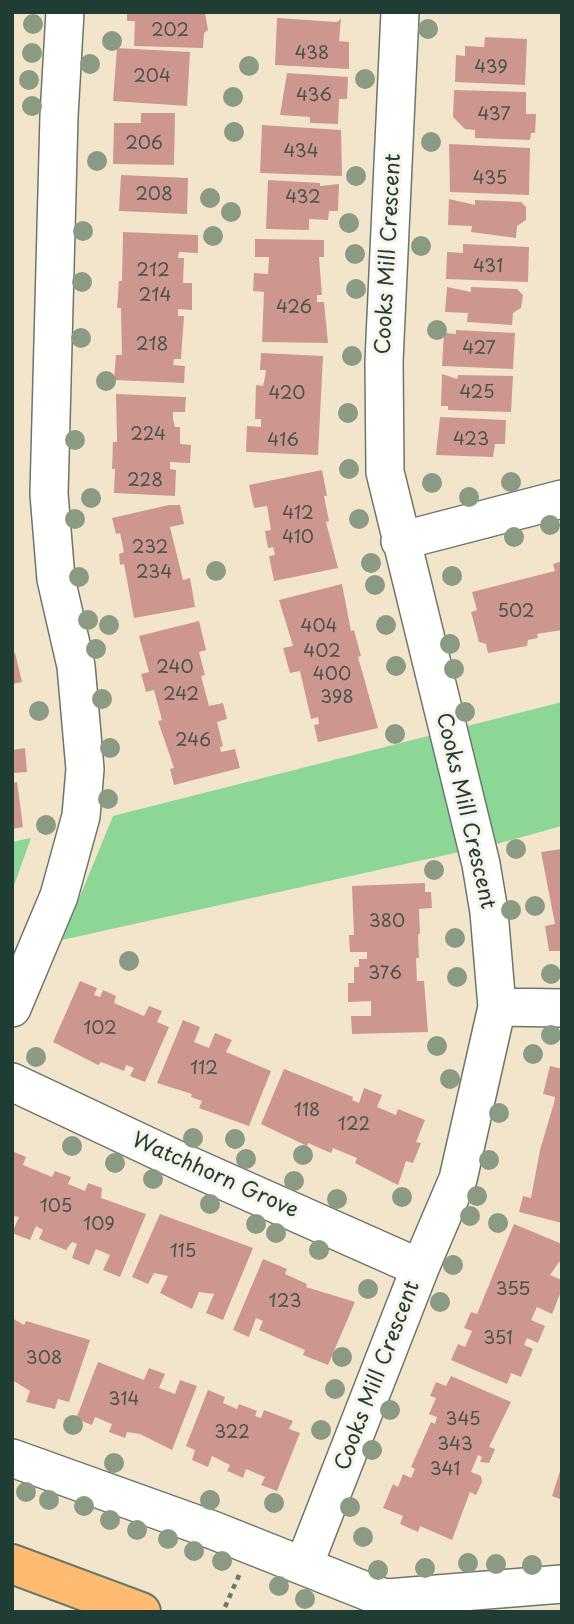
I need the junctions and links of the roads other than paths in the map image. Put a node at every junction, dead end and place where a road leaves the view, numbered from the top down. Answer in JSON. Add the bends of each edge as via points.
{"nodes":[{"id":1,"x":65,"y":12,"type":"edge"},
{"id":2,"x":400,"y":12,"type":"edge"},
{"id":3,"x":562,"y":499,"type":"edge"},
{"id":4,"x":400,"y":541,"type":"junction"},
{"id":5,"x":12,"y":1007,"type":"edge"},
{"id":6,"x":497,"y":1007,"type":"junction"},
{"id":7,"x":562,"y":1008,"type":"edge"},
{"id":8,"x":12,"y":1082,"type":"edge"},
{"id":9,"x":420,"y":1268,"type":"junction"},
{"id":10,"x":12,"y":1458,"type":"edge"},
{"id":11,"x":12,"y":1564,"type":"edge"},
{"id":12,"x":304,"y":1566,"type":"junction"},
{"id":13,"x":562,"y":1584,"type":"edge"},
{"id":14,"x":141,"y":1612,"type":"edge"}],
"edges":[{"from":1,"to":5,"type":"street","via":[[49,494],[56,579],[76,666],[85,769],[81,816],[59,896]]},
{"from":2,"to":4,"type":"street","name":"Cooks Mill Crescent","via":[[384,361],[385,472]]},
{"from":3,"to":4,"type":"street"},
{"from":4,"to":6,"type":"street","name":"Cooks Mill Crescent","via":[[481,864]]},
{"from":6,"to":7,"type":"street"},
{"from":6,"to":9,"type":"street","name":"Cooks Mill Crescent","via":[[458,1180]]},
{"from":8,"to":9,"type":"street","name":"Watchhorn Grove"},
{"from":9,"to":12,"type":"street","name":"Cooks Mill Crescent"},
{"from":10,"to":12,"type":"street"},
{"from":11,"to":14,"type":"main road"},
{"from":12,"to":13,"type":"street","via":[[387,1598]]}]}
